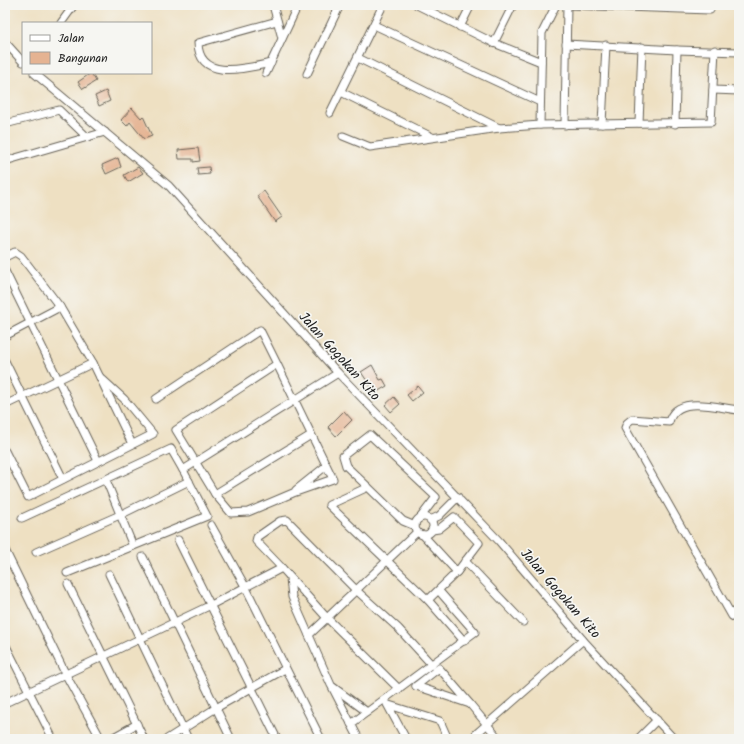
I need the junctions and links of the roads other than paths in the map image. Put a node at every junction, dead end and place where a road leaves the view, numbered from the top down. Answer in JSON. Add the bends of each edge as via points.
{"nodes":[{"id":1,"x":74,"y":5,"type":"edge"},
{"id":2,"x":273,"y":5,"type":"edge"},
{"id":3,"x":298,"y":5,"type":"edge"},
{"id":4,"x":340,"y":5,"type":"edge"},
{"id":5,"x":383,"y":5,"type":"edge"},
{"id":6,"x":417,"y":5,"type":"edge"},
{"id":7,"x":471,"y":5,"type":"edge"},
{"id":8,"x":512,"y":5,"type":"edge"},
{"id":9,"x":556,"y":5,"type":"edge"},
{"id":10,"x":567,"y":5,"type":"edge"},
{"id":11,"x":602,"y":6,"type":"edge"},
{"id":12,"x":645,"y":6,"type":"edge"},
{"id":13,"x":429,"y":8,"type":"edge"},
{"id":14,"x":710,"y":10,"type":"dead end"},
{"id":15,"x":277,"y":21,"type":"junction"},
{"id":16,"x":62,"y":22,"type":"edge"},
{"id":17,"x":374,"y":25,"type":"junction"},
{"id":18,"x":460,"y":27,"type":"junction"},
{"id":19,"x":282,"y":38,"type":"junction"},
{"id":20,"x":5,"y":42,"type":"edge"},
{"id":21,"x":494,"y":43,"type":"junction"},
{"id":22,"x":566,"y":44,"type":"junction"},
{"id":23,"x":606,"y":45,"type":"junction"},
{"id":24,"x":642,"y":47,"type":"junction"},
{"id":25,"x":677,"y":50,"type":"junction"},
{"id":26,"x":715,"y":50,"type":"junction"},
{"id":27,"x":739,"y":52,"type":"edge"},
{"id":28,"x":358,"y":58,"type":"junction"},
{"id":29,"x":22,"y":61,"type":"edge"},
{"id":30,"x":541,"y":62,"type":"junction"},
{"id":31,"x":271,"y":63,"type":"junction"},
{"id":32,"x":266,"y":73,"type":"dead end"},
{"id":33,"x":35,"y":74,"type":"edge"},
{"id":34,"x":307,"y":74,"type":"dead end"},
{"id":35,"x":713,"y":90,"type":"junction"},
{"id":36,"x":739,"y":91,"type":"edge"},
{"id":37,"x":341,"y":92,"type":"junction"},
{"id":38,"x":540,"y":102,"type":"junction"},
{"id":39,"x":330,"y":113,"type":"dead end"},
{"id":40,"x":638,"y":123,"type":"junction"},
{"id":41,"x":5,"y":124,"type":"edge"},
{"id":42,"x":602,"y":124,"type":"junction"},
{"id":43,"x":675,"y":124,"type":"junction"},
{"id":44,"x":540,"y":125,"type":"junction"},
{"id":45,"x":565,"y":125,"type":"junction"},
{"id":46,"x":499,"y":128,"type":"junction"},
{"id":47,"x":104,"y":132,"type":"junction"},
{"id":48,"x":343,"y":136,"type":"dead end"},
{"id":49,"x":87,"y":137,"type":"junction"},
{"id":50,"x":432,"y":137,"type":"junction"},
{"id":51,"x":5,"y":161,"type":"edge"},
{"id":52,"x":5,"y":257,"type":"edge"},
{"id":53,"x":5,"y":272,"type":"edge"},
{"id":54,"x":60,"y":307,"type":"junction"},
{"id":55,"x":31,"y":323,"type":"junction"},
{"id":56,"x":5,"y":336,"type":"edge"},
{"id":57,"x":5,"y":361,"type":"edge"},
{"id":58,"x":93,"y":363,"type":"junction"},
{"id":59,"x":276,"y":364,"type":"junction"},
{"id":60,"x":338,"y":373,"type":"junction"},
{"id":61,"x":100,"y":378,"type":"junction"},
{"id":62,"x":59,"y":380,"type":"junction"},
{"id":63,"x":23,"y":396,"type":"junction"},
{"id":64,"x":156,"y":399,"type":"dead end"},
{"id":65,"x":293,"y":400,"type":"junction"},
{"id":66,"x":5,"y":405,"type":"edge"},
{"id":67,"x":739,"y":410,"type":"edge"},
{"id":68,"x":311,"y":435,"type":"junction"},
{"id":69,"x":132,"y":444,"type":"junction"},
{"id":70,"x":5,"y":451,"type":"edge"},
{"id":71,"x":98,"y":461,"type":"junction"},
{"id":72,"x":195,"y":462,"type":"junction"},
{"id":73,"x":326,"y":466,"type":"junction"},
{"id":74,"x":13,"y":469,"type":"junction"},
{"id":75,"x":183,"y":470,"type":"junction"},
{"id":76,"x":5,"y":473,"type":"edge"},
{"id":77,"x":63,"y":479,"type":"junction"},
{"id":78,"x":106,"y":480,"type":"junction"},
{"id":79,"x":189,"y":481,"type":"junction"},
{"id":80,"x":368,"y":487,"type":"junction"},
{"id":81,"x":293,"y":493,"type":"junction"},
{"id":82,"x":214,"y":494,"type":"junction"},
{"id":83,"x":458,"y":497,"type":"junction"},
{"id":84,"x":122,"y":514,"type":"junction"},
{"id":85,"x":22,"y":518,"type":"dead end"},
{"id":86,"x":420,"y":518,"type":"junction"},
{"id":87,"x":430,"y":520,"type":"junction"},
{"id":88,"x":211,"y":525,"type":"dead end"},
{"id":89,"x":432,"y":530,"type":"junction"},
{"id":90,"x":418,"y":531,"type":"junction"},
{"id":91,"x":178,"y":540,"type":"dead end"},
{"id":92,"x":133,"y":546,"type":"junction"},
{"id":93,"x":5,"y":550,"type":"edge"},
{"id":94,"x":36,"y":552,"type":"dead end"},
{"id":95,"x":143,"y":557,"type":"dead end"},
{"id":96,"x":388,"y":561,"type":"junction"},
{"id":97,"x":465,"y":561,"type":"junction"},
{"id":98,"x":282,"y":568,"type":"junction"},
{"id":99,"x":457,"y":572,"type":"junction"},
{"id":100,"x":67,"y":573,"type":"dead end"},
{"id":101,"x":109,"y":574,"type":"dead end"},
{"id":102,"x":290,"y":578,"type":"junction"},
{"id":103,"x":68,"y":584,"type":"dead end"},
{"id":104,"x":246,"y":588,"type":"junction"},
{"id":105,"x":356,"y":590,"type":"junction"},
{"id":106,"x":439,"y":591,"type":"junction"},
{"id":107,"x":428,"y":600,"type":"junction"},
{"id":108,"x":211,"y":605,"type":"junction"},
{"id":109,"x":327,"y":618,"type":"junction"},
{"id":110,"x":739,"y":620,"type":"edge"},
{"id":111,"x":175,"y":622,"type":"junction"},
{"id":112,"x":523,"y":622,"type":"dead end"},
{"id":113,"x":309,"y":635,"type":"junction"},
{"id":114,"x":140,"y":640,"type":"junction"},
{"id":115,"x":583,"y":640,"type":"junction"},
{"id":116,"x":464,"y":641,"type":"junction"},
{"id":117,"x":5,"y":644,"type":"edge"},
{"id":118,"x":105,"y":656,"type":"junction"},
{"id":119,"x":432,"y":665,"type":"junction"},
{"id":120,"x":285,"y":669,"type":"junction"},
{"id":121,"x":66,"y":675,"type":"junction"},
{"id":122,"x":331,"y":685,"type":"junction"},
{"id":123,"x":252,"y":687,"type":"junction"},
{"id":124,"x":399,"y":689,"type":"junction"},
{"id":125,"x":29,"y":692,"type":"junction"},
{"id":126,"x":5,"y":703,"type":"edge"},
{"id":127,"x":386,"y":703,"type":"junction"},
{"id":128,"x":470,"y":704,"type":"junction"},
{"id":129,"x":216,"y":708,"type":"junction"},
{"id":130,"x":367,"y":712,"type":"junction"},
{"id":131,"x":657,"y":720,"type":"junction"},
{"id":132,"x":137,"y":724,"type":"junction"},
{"id":133,"x":351,"y":724,"type":"junction"},
{"id":134,"x":486,"y":725,"type":"junction"},
{"id":135,"x":183,"y":729,"type":"junction"},
{"id":136,"x":53,"y":739,"type":"edge"},
{"id":137,"x":101,"y":739,"type":"edge"},
{"id":138,"x":110,"y":739,"type":"edge"},
{"id":139,"x":144,"y":739,"type":"edge"},
{"id":140,"x":167,"y":739,"type":"edge"},
{"id":141,"x":188,"y":739,"type":"edge"},
{"id":142,"x":232,"y":739,"type":"edge"},
{"id":143,"x":278,"y":739,"type":"edge"},
{"id":144,"x":321,"y":739,"type":"edge"},
{"id":145,"x":359,"y":739,"type":"edge"},
{"id":146,"x":406,"y":739,"type":"edge"},
{"id":147,"x":448,"y":739,"type":"edge"},
{"id":148,"x":474,"y":739,"type":"edge"},
{"id":149,"x":499,"y":739,"type":"edge"},
{"id":150,"x":638,"y":739,"type":"edge"},
{"id":151,"x":674,"y":739,"type":"edge"}],
"edges":[{"from":1,"to":16,"type":"street"},
{"from":2,"to":15,"type":"street"},
{"from":3,"to":19,"type":"street"},
{"from":4,"to":34,"type":"street"},
{"from":5,"to":17,"type":"street"},
{"from":6,"to":13,"type":"street"},
{"from":7,"to":18,"type":"street"},
{"from":8,"to":21,"type":"street"},
{"from":9,"to":30,"type":"street","via":[[542,33]]},
{"from":10,"to":11,"type":"street"},
{"from":10,"to":22,"type":"street"},
{"from":11,"to":12,"type":"street"},
{"from":12,"to":14,"type":"street"},
{"from":13,"to":18,"type":"street"},
{"from":15,"to":19,"type":"street"},
{"from":15,"to":31,"type":"street","via":[[198,43],[200,52],[209,66],[222,70],[233,71]]},
{"from":17,"to":28,"type":"street"},
{"from":17,"to":38,"type":"street"},
{"from":18,"to":21,"type":"street"},
{"from":19,"to":31,"type":"street"},
{"from":20,"to":29,"type":"street"},
{"from":21,"to":30,"type":"street"},
{"from":22,"to":23,"type":"street"},
{"from":22,"to":45,"type":"street"},
{"from":23,"to":24,"type":"street"},
{"from":23,"to":42,"type":"street"},
{"from":24,"to":25,"type":"street"},
{"from":24,"to":40,"type":"street"},
{"from":25,"to":26,"type":"street"},
{"from":25,"to":43,"type":"street"},
{"from":26,"to":27,"type":"street"},
{"from":26,"to":35,"type":"street"},
{"from":28,"to":37,"type":"street"},
{"from":28,"to":46,"type":"street"},
{"from":30,"to":38,"type":"street"},
{"from":31,"to":32,"type":"street"},
{"from":33,"to":47,"type":"street","name":"Jalan Gogokan Kito"},
{"from":35,"to":36,"type":"street"},
{"from":35,"to":43,"type":"street","via":[[711,122]]},
{"from":37,"to":39,"type":"street"},
{"from":37,"to":50,"type":"street"},
{"from":38,"to":44,"type":"street"},
{"from":40,"to":42,"type":"street"},
{"from":40,"to":43,"type":"street"},
{"from":41,"to":49,"type":"street","via":[[59,110]]},
{"from":42,"to":45,"type":"street"},
{"from":44,"to":45,"type":"street"},
{"from":44,"to":46,"type":"street"},
{"from":46,"to":50,"type":"street"},
{"from":47,"to":49,"type":"street"},
{"from":47,"to":60,"type":"street","name":"Jalan Gogokan Kito","via":[[169,186]]},
{"from":48,"to":50,"type":"street","via":[[370,147]]},
{"from":49,"to":51,"type":"street"},
{"from":52,"to":54,"type":"street","via":[[15,252],[21,256]]},
{"from":53,"to":55,"type":"street"},
{"from":54,"to":55,"type":"street"},
{"from":54,"to":58,"type":"street"},
{"from":55,"to":56,"type":"street"},
{"from":55,"to":62,"type":"street"},
{"from":57,"to":63,"type":"street"},
{"from":58,"to":61,"type":"street"},
{"from":58,"to":62,"type":"street"},
{"from":59,"to":64,"type":"street","via":[[260,330]]},
{"from":59,"to":65,"type":"street"},
{"from":59,"to":72,"type":"street","via":[[176,430]]},
{"from":60,"to":65,"type":"street"},
{"from":60,"to":83,"type":"street","name":"Jalan Gogokan Kito"},
{"from":61,"to":69,"type":"street"},
{"from":61,"to":69,"type":"street","via":[[124,398],[154,434]]},
{"from":62,"to":63,"type":"street"},
{"from":62,"to":71,"type":"street"},
{"from":63,"to":66,"type":"street"},
{"from":63,"to":77,"type":"street"},
{"from":65,"to":68,"type":"street"},
{"from":65,"to":72,"type":"street"},
{"from":67,"to":110,"type":"street","via":[[690,404],[675,411],[669,422],[632,420],[627,422],[625,428],[732,616]]},
{"from":68,"to":73,"type":"street"},
{"from":68,"to":82,"type":"street"},
{"from":69,"to":71,"type":"street"},
{"from":70,"to":74,"type":"street"},
{"from":71,"to":77,"type":"street"},
{"from":72,"to":75,"type":"street"},
{"from":72,"to":82,"type":"street"},
{"from":73,"to":81,"type":"street"},
{"from":73,"to":81,"type":"street","via":[[333,480]]},
{"from":74,"to":76,"type":"street"},
{"from":74,"to":77,"type":"street","via":[[28,498]]},
{"from":75,"to":78,"type":"street","via":[[171,449]]},
{"from":75,"to":79,"type":"street"},
{"from":78,"to":84,"type":"street"},
{"from":78,"to":85,"type":"street"},
{"from":79,"to":84,"type":"street"},
{"from":79,"to":92,"type":"street","via":[[207,516]]},
{"from":80,"to":86,"type":"street","via":[[346,466],[343,458],[370,435],[436,497]]},
{"from":80,"to":90,"type":"street","via":[[403,521]]},
{"from":80,"to":96,"type":"street","via":[[329,505]]},
{"from":81,"to":82,"type":"street","via":[[248,512],[231,513]]},
{"from":83,"to":87,"type":"street","via":[[439,516]]},
{"from":83,"to":115,"type":"street","name":"Jalan Gogokan Kito"},
{"from":84,"to":92,"type":"street"},
{"from":84,"to":94,"type":"street"},
{"from":86,"to":87,"type":"street","via":[[426,517]]},
{"from":86,"to":90,"type":"street"},
{"from":87,"to":89,"type":"street"},
{"from":88,"to":104,"type":"street"},
{"from":89,"to":90,"type":"street","via":[[428,534]]},
{"from":89,"to":97,"type":"street","via":[[438,529],[454,517],[479,543]]},
{"from":90,"to":96,"type":"street"},
{"from":90,"to":99,"type":"street"},
{"from":91,"to":108,"type":"street"},
{"from":92,"to":100,"type":"street"},
{"from":93,"to":121,"type":"street"},
{"from":95,"to":111,"type":"street"},
{"from":96,"to":105,"type":"street"},
{"from":96,"to":107,"type":"street"},
{"from":97,"to":99,"type":"street"},
{"from":97,"to":112,"type":"street"},
{"from":98,"to":102,"type":"street"},
{"from":98,"to":104,"type":"street"},
{"from":98,"to":105,"type":"street","via":[[256,540],[280,521],[287,520]]},
{"from":99,"to":106,"type":"street"},
{"from":101,"to":114,"type":"street"},
{"from":102,"to":109,"type":"street"},
{"from":102,"to":113,"type":"street","via":[[292,597]]},
{"from":103,"to":118,"type":"street"},
{"from":104,"to":108,"type":"street"},
{"from":104,"to":120,"type":"street"},
{"from":105,"to":109,"type":"street"},
{"from":105,"to":119,"type":"street","via":[[398,628]]},
{"from":106,"to":107,"type":"street"},
{"from":106,"to":116,"type":"street","via":[[475,632]]},
{"from":107,"to":116,"type":"street"},
{"from":108,"to":111,"type":"street"},
{"from":108,"to":123,"type":"street"},
{"from":109,"to":113,"type":"street"},
{"from":109,"to":124,"type":"street"},
{"from":111,"to":114,"type":"street"},
{"from":111,"to":129,"type":"street"},
{"from":113,"to":122,"type":"street"},
{"from":114,"to":118,"type":"street"},
{"from":114,"to":135,"type":"street"},
{"from":115,"to":131,"type":"street","name":"Jalan Gogokan Kito"},
{"from":115,"to":134,"type":"street"},
{"from":116,"to":119,"type":"street"},
{"from":117,"to":125,"type":"street"},
{"from":118,"to":121,"type":"street"},
{"from":118,"to":132,"type":"street"},
{"from":119,"to":124,"type":"street"},
{"from":120,"to":123,"type":"street"},
{"from":120,"to":144,"type":"street"},
{"from":121,"to":125,"type":"street"},
{"from":121,"to":137,"type":"street"},
{"from":122,"to":130,"type":"street"},
{"from":122,"to":133,"type":"street"},
{"from":123,"to":129,"type":"street"},
{"from":123,"to":143,"type":"street"},
{"from":124,"to":127,"type":"street"},
{"from":125,"to":126,"type":"street"},
{"from":125,"to":136,"type":"street"},
{"from":127,"to":130,"type":"street"},
{"from":127,"to":146,"type":"street"},
{"from":127,"to":147,"type":"street","via":[[440,721]]},
{"from":128,"to":128,"type":"street","via":[[439,668],[416,686],[456,700]]},
{"from":128,"to":134,"type":"street"},
{"from":129,"to":135,"type":"street"},
{"from":129,"to":142,"type":"street"},
{"from":130,"to":133,"type":"street"},
{"from":131,"to":150,"type":"street"},
{"from":131,"to":151,"type":"street","name":"Jalan Gogokan Kito"},
{"from":132,"to":138,"type":"street"},
{"from":132,"to":139,"type":"street"},
{"from":133,"to":145,"type":"street"},
{"from":134,"to":148,"type":"street"},
{"from":134,"to":149,"type":"street"},
{"from":135,"to":140,"type":"street"},
{"from":135,"to":141,"type":"street"}]}
